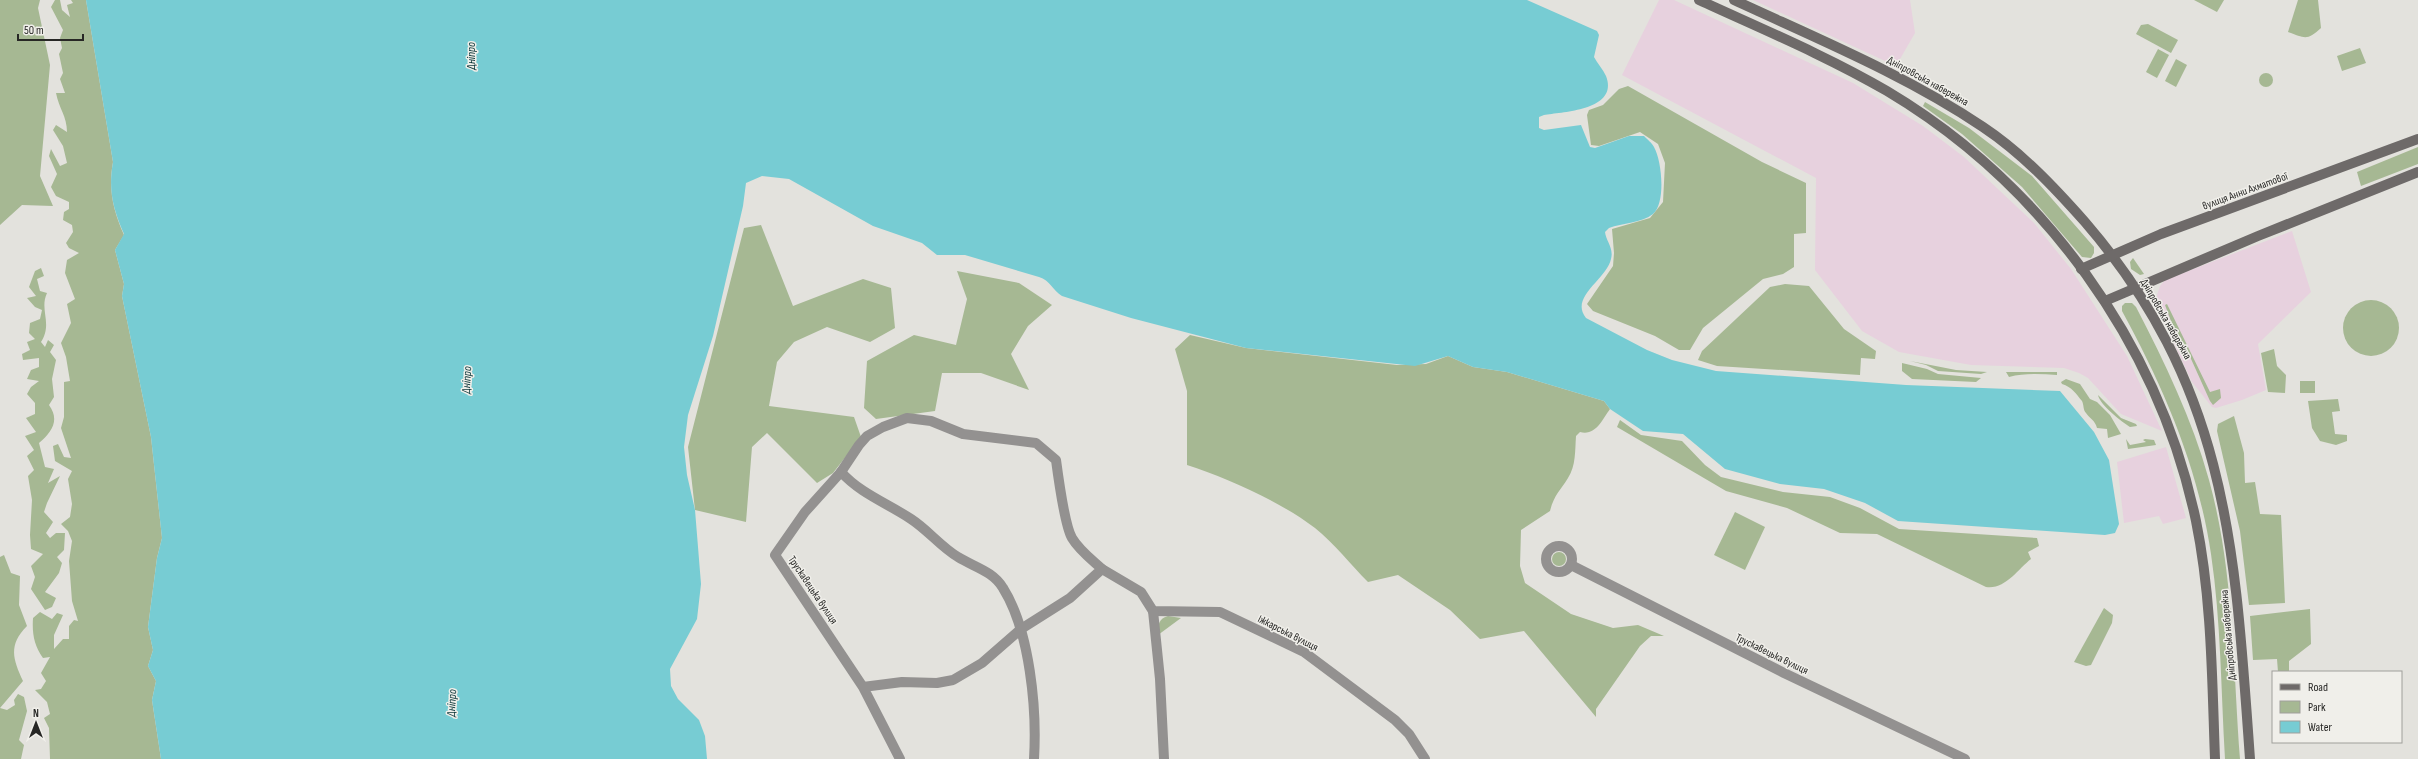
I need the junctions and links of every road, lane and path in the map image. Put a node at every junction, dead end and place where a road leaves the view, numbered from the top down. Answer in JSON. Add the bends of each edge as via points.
{"nodes":[{"id":1,"x":1699,"y":0,"type":"edge"},
{"id":2,"x":1734,"y":0,"type":"edge"},
{"id":3,"x":2418,"y":139,"type":"edge"},
{"id":4,"x":2418,"y":172,"type":"edge"},
{"id":5,"x":2112,"y":254,"type":"junction"},
{"id":6,"x":2082,"y":269,"type":"junction"},
{"id":7,"x":2136,"y":288,"type":"junction"},
{"id":8,"x":2105,"y":301,"type":"junction"},
{"id":9,"x":841,"y":472,"type":"junction"},
{"id":10,"x":1571,"y":564,"type":"dead end"},
{"id":11,"x":1102,"y":569,"type":"junction"},
{"id":12,"x":1153,"y":611,"type":"junction"},
{"id":13,"x":1021,"y":629,"type":"junction"},
{"id":14,"x":864,"y":687,"type":"junction"},
{"id":15,"x":900,"y":759,"type":"edge"},
{"id":16,"x":1034,"y":759,"type":"edge"},
{"id":17,"x":1164,"y":759,"type":"edge"},
{"id":18,"x":1425,"y":759,"type":"edge"},
{"id":19,"x":1965,"y":759,"type":"edge"},
{"id":20,"x":2215,"y":759,"type":"edge"},
{"id":21,"x":2250,"y":759,"type":"edge"}],
"edges":[{"from":1,"to":6,"type":"main road","name":"Дніпровська набережна","via":[[1834,63],[1911,107],[1981,159],[2012,187],[2042,219]]},
{"from":2,"to":5,"type":"main road","name":"Дніпровська набережна","via":[[1896,76],[1984,128],[2047,181]]},
{"from":3,"to":5,"type":"main road","name":"вулиця Анни Ахматової"},
{"from":4,"to":7,"type":"main road"},
{"from":5,"to":6,"type":"main road","name":"вулиця Анни Ахматової"},
{"from":5,"to":7,"type":"main road","name":"Дніпровська набережна"},
{"from":6,"to":8,"type":"main road","name":"Дніпровська набережна"},
{"from":7,"to":8,"type":"main road"},
{"from":7,"to":21,"type":"main road","name":"Дніпровська набережна","via":[[2175,356],[2189,388],[2206,435],[2219,483],[2231,544],[2239,613]]},
{"from":8,"to":20,"type":"main road","name":"Дніпровська набережна","via":[[2156,396],[2174,440],[2194,514],[2209,618]]},
{"from":9,"to":11,"type":"street","name":"Трускавецька вулиця","via":[[867,436],[907,418],[931,421],[963,434],[1036,443],[1056,460],[1058,481],[1071,537]]},
{"from":9,"to":13,"type":"street","via":[[854,486],[911,519],[958,557],[986,571],[1002,587]]},
{"from":9,"to":14,"type":"street","name":"Трускавецька вулиця","via":[[805,512],[775,555]]},
{"from":10,"to":19,"type":"street","name":"Трускавецька вулиця","via":[[1784,673]]},
{"from":11,"to":12,"type":"street","via":[[1141,592]]},
{"from":11,"to":13,"type":"street","via":[[1070,598]]},
{"from":12,"to":17,"type":"street"},
{"from":12,"to":18,"type":"street","name":"Іжкарська вулиця","via":[[1220,612],[1304,652],[1395,720],[1409,734]]},
{"from":13,"to":14,"type":"street","via":[[982,663],[953,680],[937,684],[902,682]]},
{"from":13,"to":16,"type":"street","via":[[1033,700]]},
{"from":14,"to":15,"type":"street","name":"Трускавецька вулиця"}]}
